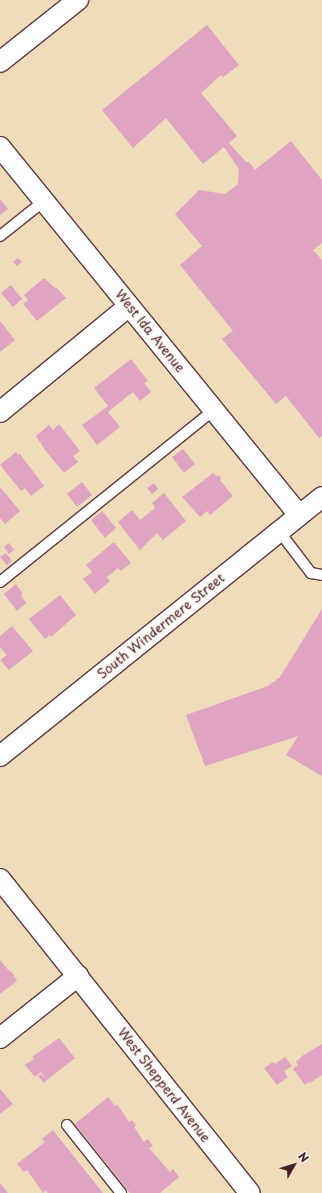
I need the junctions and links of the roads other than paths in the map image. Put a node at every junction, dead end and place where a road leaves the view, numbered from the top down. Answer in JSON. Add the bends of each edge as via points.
{"nodes":[{"id":1,"x":78,"y":0,"type":"edge"},
{"id":2,"x":0,"y":62,"type":"edge"},
{"id":3,"x":0,"y":147,"type":"edge"},
{"id":4,"x":44,"y":201,"type":"junction"},
{"id":5,"x":0,"y":236,"type":"edge"},
{"id":6,"x":129,"y":306,"type":"junction"},
{"id":7,"x":214,"y":410,"type":"junction"},
{"id":8,"x":0,"y":412,"type":"edge"},
{"id":9,"x":322,"y":497,"type":"edge"},
{"id":10,"x":299,"y":515,"type":"junction"},
{"id":11,"x":279,"y":531,"type":"junction"},
{"id":12,"x":322,"y":575,"type":"edge"},
{"id":13,"x":0,"y":582,"type":"edge"},
{"id":14,"x":0,"y":756,"type":"edge"},
{"id":15,"x":0,"y":879,"type":"edge"},
{"id":16,"x":78,"y":976,"type":"junction"},
{"id":17,"x":0,"y":1038,"type":"edge"},
{"id":18,"x":67,"y":1126,"type":"dead end"},
{"id":19,"x":121,"y":1193,"type":"edge"},
{"id":20,"x":250,"y":1193,"type":"edge"}],
"edges":[{"from":1,"to":2,"type":"street"},
{"from":3,"to":4,"type":"street","name":"West Ida Avenue"},
{"from":4,"to":5,"type":"lane"},
{"from":4,"to":6,"type":"street","name":"West Ida Avenue"},
{"from":6,"to":7,"type":"street","name":"West Ida Avenue"},
{"from":6,"to":8,"type":"street"},
{"from":7,"to":10,"type":"street","name":"West Ida Avenue"},
{"from":7,"to":13,"type":"lane"},
{"from":9,"to":10,"type":"street","name":"South Windermere Street"},
{"from":10,"to":11,"type":"street","name":"South Windermere Street"},
{"from":11,"to":12,"type":"lane","via":[[311,574]]},
{"from":11,"to":14,"type":"street","name":"South Windermere Street"},
{"from":15,"to":16,"type":"street","name":"West Shepperd Avenue"},
{"from":16,"to":17,"type":"street"},
{"from":16,"to":20,"type":"street","name":"West Shepperd Avenue"},
{"from":18,"to":19,"type":"lane"}]}
